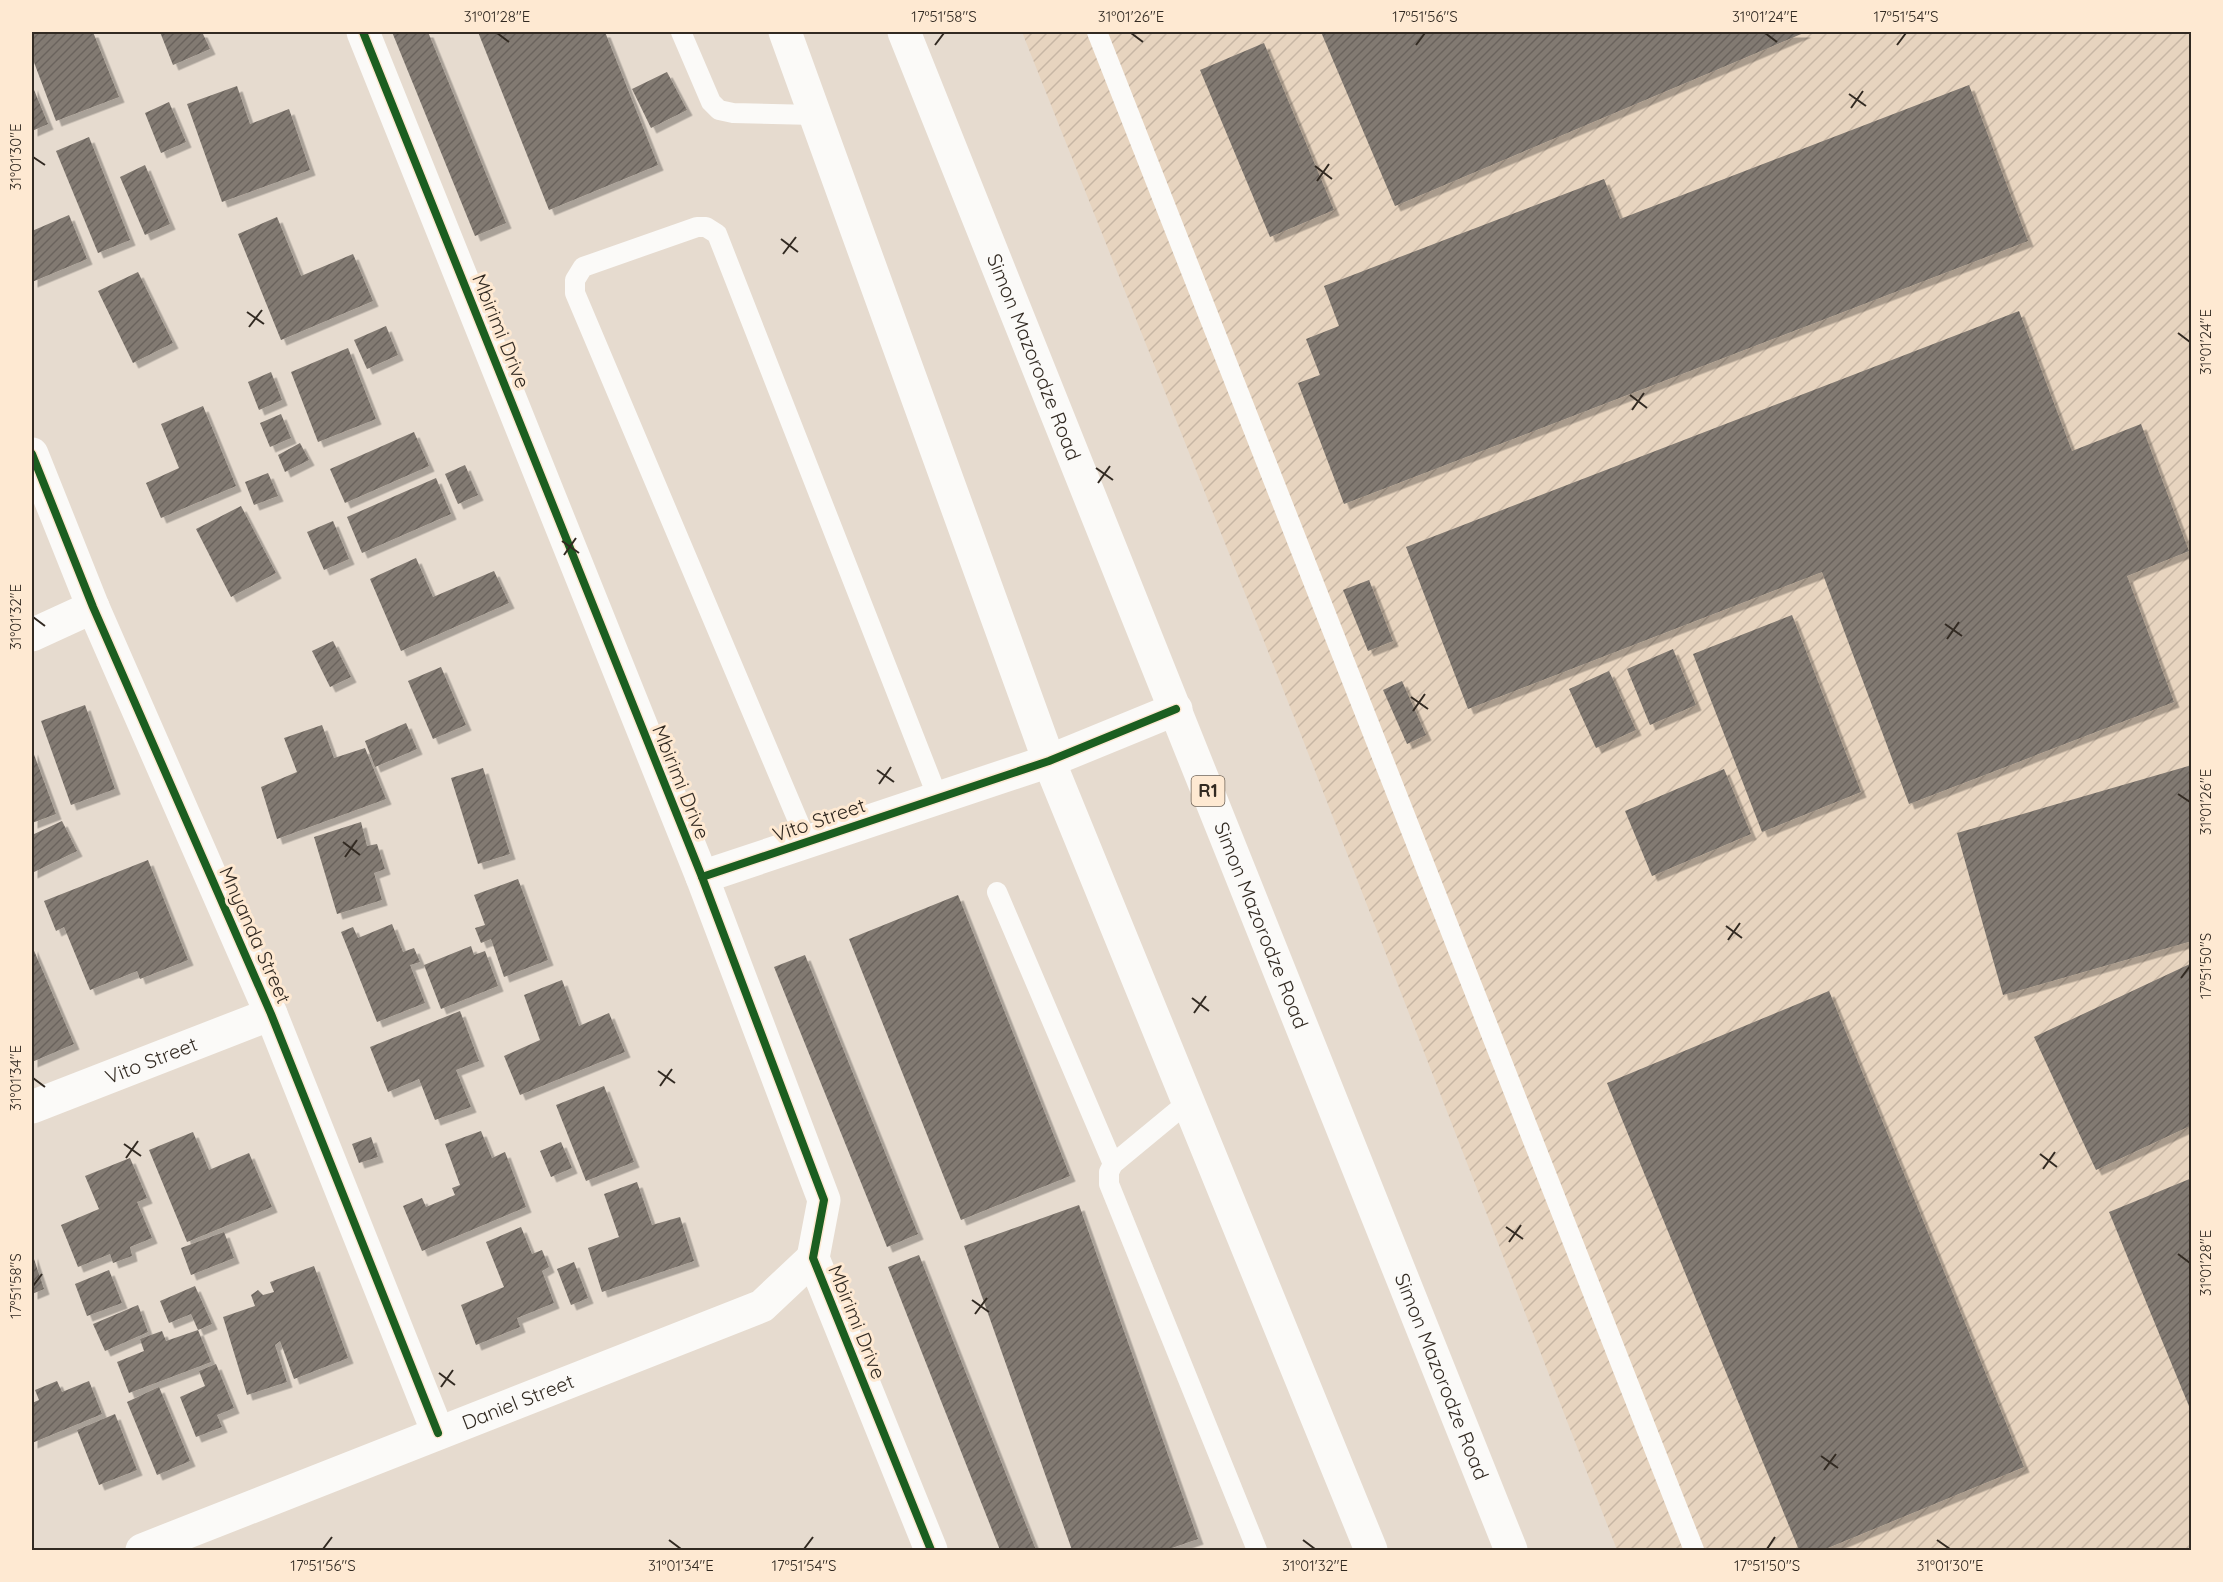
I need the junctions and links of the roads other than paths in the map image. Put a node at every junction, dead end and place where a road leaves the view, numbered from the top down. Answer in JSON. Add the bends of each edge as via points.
{"nodes":[{"id":1,"x":363,"y":32,"type":"edge"},
{"id":2,"x":681,"y":32,"type":"edge"},
{"id":3,"x":785,"y":32,"type":"edge"},
{"id":4,"x":904,"y":32,"type":"edge"},
{"id":5,"x":1097,"y":32,"type":"edge"},
{"id":6,"x":815,"y":115,"type":"junction"},
{"id":7,"x":32,"y":454,"type":"edge"},
{"id":8,"x":93,"y":607,"type":"junction"},
{"id":9,"x":32,"y":635,"type":"edge"},
{"id":10,"x":1176,"y":709,"type":"junction"},
{"id":11,"x":1049,"y":761,"type":"junction"},
{"id":12,"x":938,"y":798,"type":"junction"},
{"id":13,"x":807,"y":842,"type":"junction"},
{"id":14,"x":702,"y":877,"type":"junction"},
{"id":15,"x":997,"y":892,"type":"dead end"},
{"id":16,"x":271,"y":1014,"type":"junction"},
{"id":17,"x":1188,"y":1101,"type":"junction"},
{"id":18,"x":32,"y":1107,"type":"edge"},
{"id":19,"x":1113,"y":1164,"type":"junction"},
{"id":20,"x":813,"y":1258,"type":"junction"},
{"id":21,"x":438,"y":1433,"type":"junction"},
{"id":22,"x":142,"y":1551,"type":"edge"},
{"id":23,"x":931,"y":1551,"type":"edge"},
{"id":24,"x":1257,"y":1551,"type":"edge"},
{"id":25,"x":1371,"y":1551,"type":"edge"},
{"id":26,"x":1511,"y":1551,"type":"edge"},
{"id":27,"x":1694,"y":1551,"type":"edge"}],
"edges":[{"from":1,"to":14,"type":"main road","name":"Mbirimi Drive"},
{"from":2,"to":6,"type":"lane","via":[[711,102],[719,110]]},
{"from":3,"to":6,"type":"main road"},
{"from":4,"to":10,"type":"main road","name":"Simon Mazorodze Road","number":"R1"},
{"from":5,"to":27,"type":"lane"},
{"from":6,"to":11,"type":"main road"},
{"from":7,"to":8,"type":"main road","name":"Mnyanda Street"},
{"from":8,"to":9,"type":"main road"},
{"from":8,"to":16,"type":"main road","name":"Mnyanda Street"},
{"from":10,"to":11,"type":"main road","name":"Vito Street"},
{"from":10,"to":26,"type":"main road","name":"Simon Mazorodze Road","number":"R1"},
{"from":11,"to":12,"type":"main road","name":"Vito Street"},
{"from":11,"to":17,"type":"main road"},
{"from":12,"to":13,"type":"main road","name":"Vito Street"},
{"from":12,"to":13,"type":"lane","via":[[717,234],[697,226],[583,267],[575,280],[575,292]]},
{"from":13,"to":14,"type":"main road","name":"Vito Street"},
{"from":14,"to":20,"type":"main road","name":"Mbirimi Drive","via":[[824,1200]]},
{"from":15,"to":19,"type":"lane"},
{"from":16,"to":18,"type":"main road","name":"Vito Street"},
{"from":16,"to":21,"type":"main road","name":"Mnyanda Street"},
{"from":17,"to":19,"type":"lane"},
{"from":17,"to":25,"type":"main road"},
{"from":19,"to":24,"type":"lane","via":[[1109,1184]]},
{"from":20,"to":21,"type":"main road","name":"Daniel Street","via":[[762,1306]]},
{"from":20,"to":23,"type":"main road","name":"Mbirimi Drive"},
{"from":21,"to":22,"type":"main road","name":"Daniel Street"}]}
